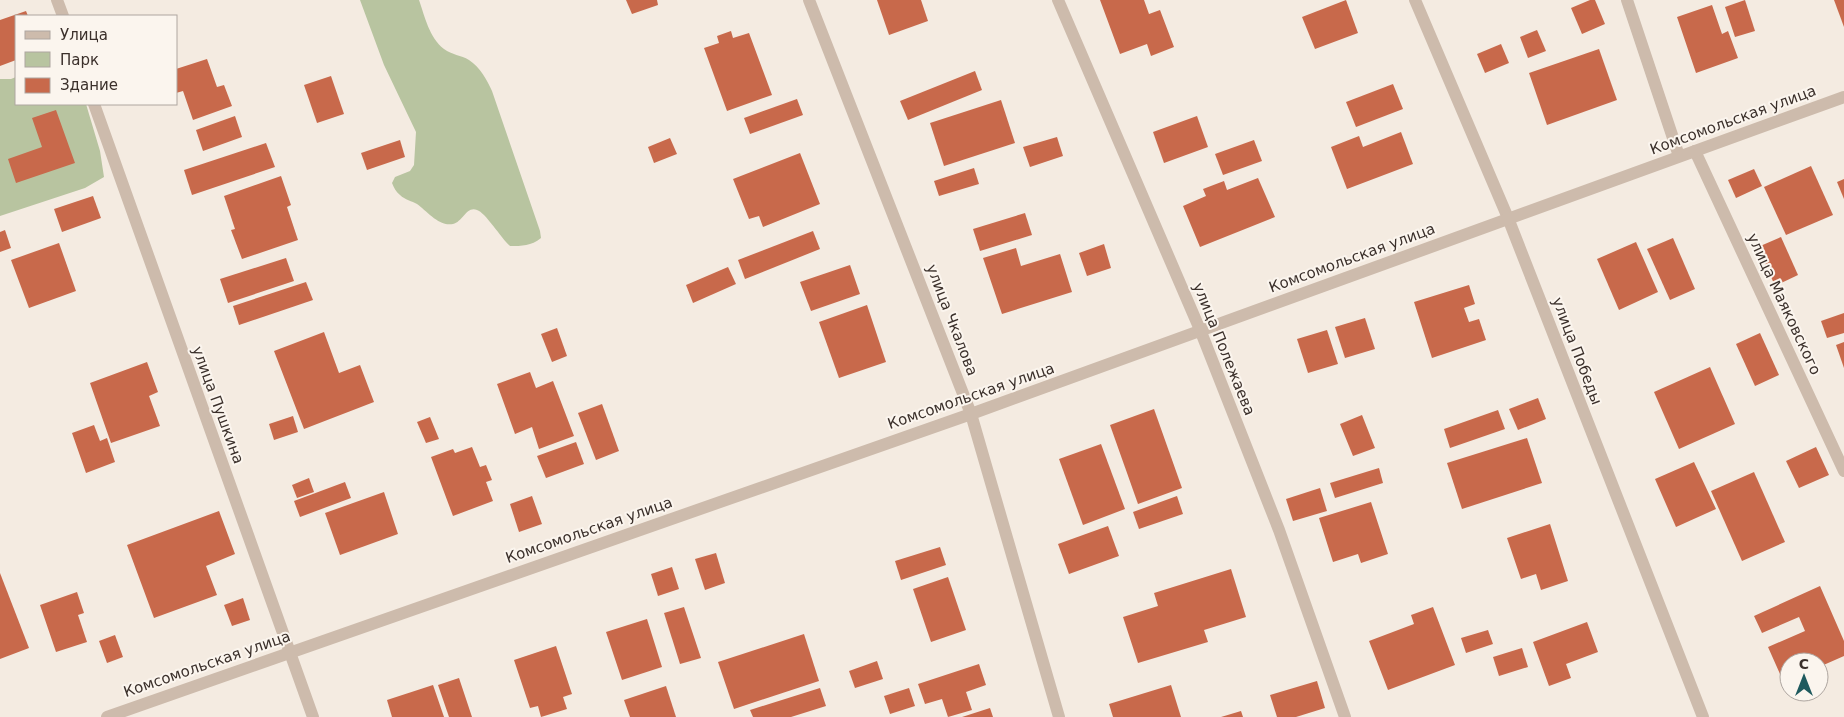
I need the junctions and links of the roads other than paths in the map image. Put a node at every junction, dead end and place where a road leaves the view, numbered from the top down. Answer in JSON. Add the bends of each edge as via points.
{"nodes":[{"id":1,"x":57,"y":0,"type":"edge"},
{"id":2,"x":810,"y":0,"type":"edge"},
{"id":3,"x":1058,"y":0,"type":"edge"},
{"id":4,"x":1415,"y":0,"type":"edge"},
{"id":5,"x":1627,"y":0,"type":"edge"},
{"id":6,"x":63,"y":15,"type":"edge"},
{"id":7,"x":1844,"y":97,"type":"edge"},
{"id":8,"x":94,"y":105,"type":"edge"},
{"id":9,"x":1695,"y":151,"type":"junction"},
{"id":10,"x":1679,"y":156,"type":"junction"},
{"id":11,"x":1508,"y":218,"type":"junction"},
{"id":12,"x":1201,"y":332,"type":"junction"},
{"id":13,"x":971,"y":414,"type":"junction"},
{"id":14,"x":1844,"y":471,"type":"edge"},
{"id":15,"x":289,"y":653,"type":"junction"},
{"id":16,"x":107,"y":717,"type":"edge"},
{"id":17,"x":313,"y":717,"type":"edge"},
{"id":18,"x":1059,"y":717,"type":"edge"},
{"id":19,"x":1345,"y":717,"type":"edge"},
{"id":20,"x":1703,"y":717,"type":"edge"}],
"edges":[{"from":1,"to":6,"type":"street"},
{"from":2,"to":13,"type":"street","name":"улица Чкалова"},
{"from":3,"to":12,"type":"street","name":"улица Полежаева"},
{"from":4,"to":11,"type":"street","name":"улица Победы"},
{"from":5,"to":10,"type":"street"},
{"from":7,"to":9,"type":"street","name":"Комсомольская улица"},
{"from":8,"to":15,"type":"street","name":"улица Пушкина"},
{"from":9,"to":10,"type":"street","name":"Комсомольская улица"},
{"from":9,"to":14,"type":"street","name":"улица Маяковского"},
{"from":10,"to":11,"type":"street","name":"Комсомольская улица"},
{"from":11,"to":12,"type":"street","name":"Комсомольская улица"},
{"from":11,"to":20,"type":"street","name":"улица Победы"},
{"from":12,"to":13,"type":"street","name":"Комсомольская улица"},
{"from":12,"to":19,"type":"street","name":"улица Полежаева","via":[[1278,530]]},
{"from":13,"to":15,"type":"street","name":"Комсомольская улица"},
{"from":13,"to":18,"type":"street","name":"улица Чкалова"},
{"from":15,"to":16,"type":"street","name":"Комсомольская улица"},
{"from":15,"to":17,"type":"street","name":"улица Пушкина"}]}
